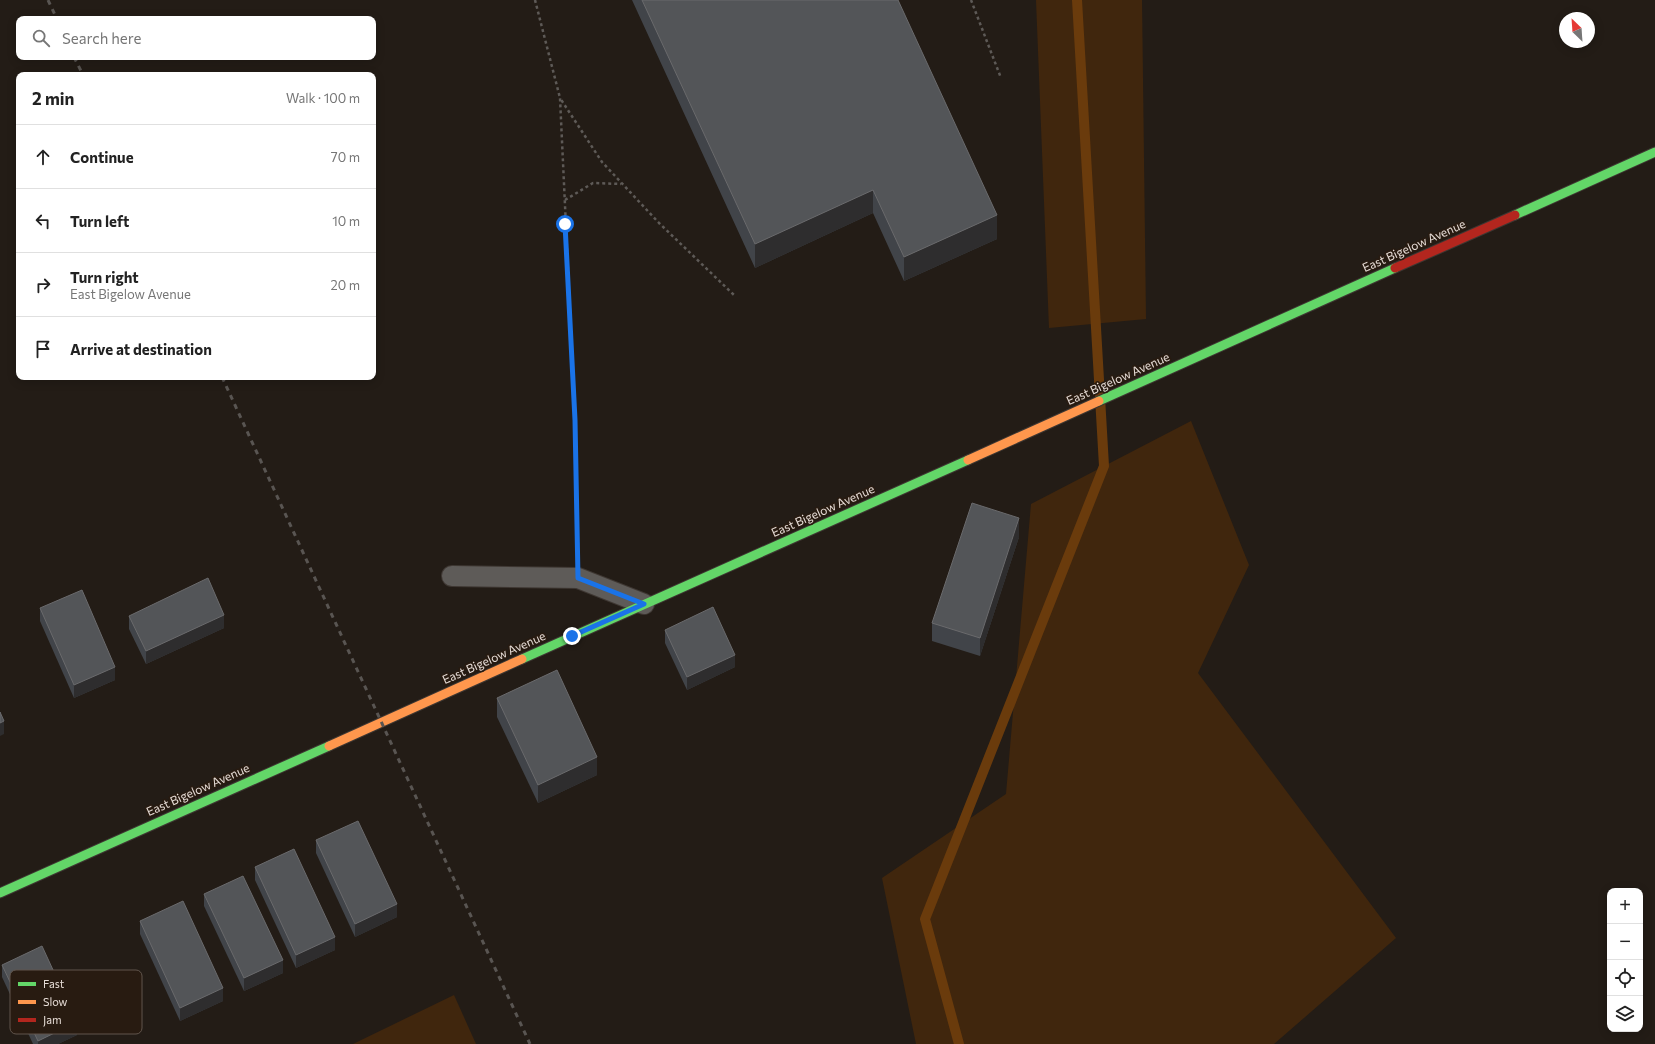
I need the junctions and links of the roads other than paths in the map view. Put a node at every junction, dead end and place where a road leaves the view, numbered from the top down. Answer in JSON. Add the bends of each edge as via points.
{"nodes":[{"id":1,"x":1655,"y":152,"type":"edge"},
{"id":2,"x":452,"y":576,"type":"dead end"},
{"id":3,"x":644,"y":604,"type":"junction"},
{"id":4,"x":0,"y":893,"type":"edge"}],
"edges":[{"from":1,"to":3,"type":"main road","name":"East Bigelow Avenue"},
{"from":2,"to":3,"type":"lane","via":[[578,578]]},
{"from":3,"to":4,"type":"main road","name":"East Bigelow Avenue"}]}
